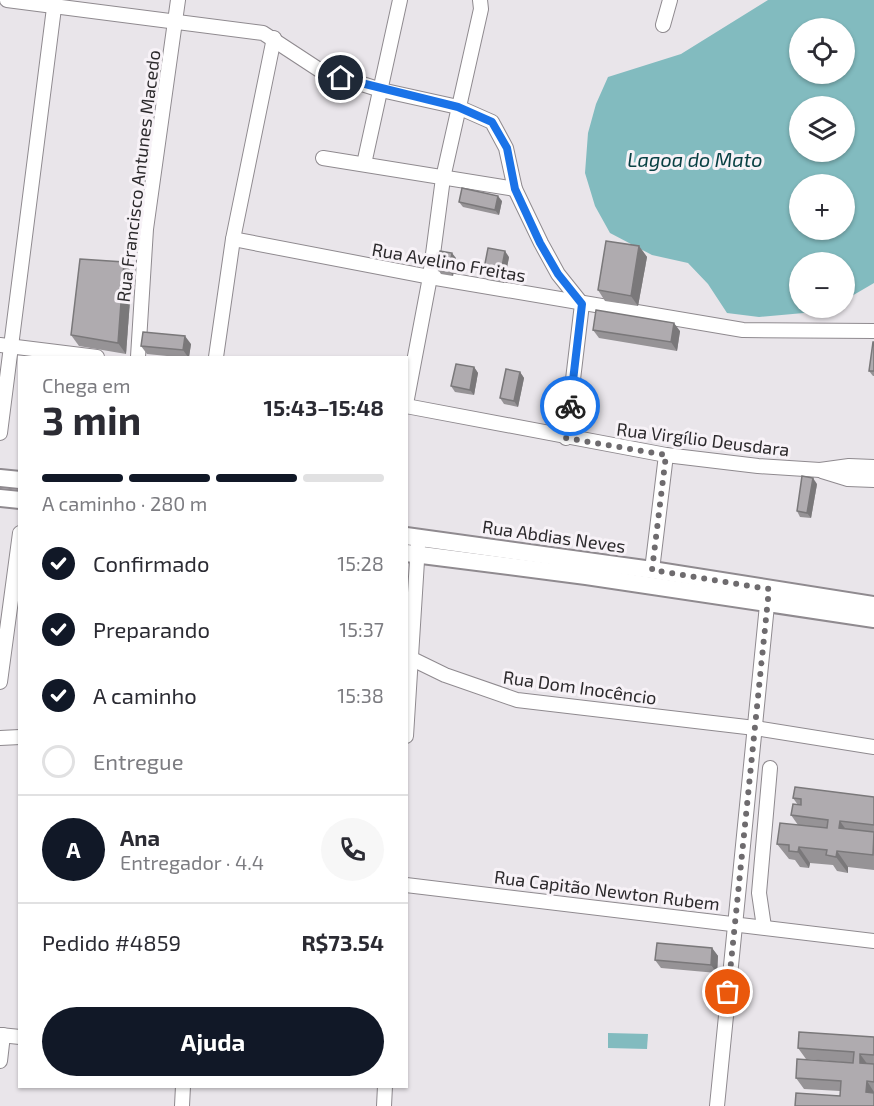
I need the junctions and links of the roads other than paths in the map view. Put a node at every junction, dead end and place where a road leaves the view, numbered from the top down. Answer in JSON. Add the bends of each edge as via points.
{"nodes":[{"id":1,"x":7,"y":0,"type":"edge"},
{"id":2,"x":178,"y":0,"type":"edge"},
{"id":3,"x":400,"y":0,"type":"edge"},
{"id":4,"x":480,"y":0,"type":"edge"},
{"id":5,"x":670,"y":0,"type":"edge"},
{"id":6,"x":55,"y":3,"type":"edge"},
{"id":7,"x":175,"y":23,"type":"junction"},
{"id":8,"x":663,"y":25,"type":"dead end"},
{"id":9,"x":274,"y":38,"type":"junction"},
{"id":10,"x":381,"y":90,"type":"junction"},
{"id":11,"x":458,"y":107,"type":"junction"},
{"id":12,"x":323,"y":158,"type":"dead end"},
{"id":13,"x":364,"y":164,"type":"junction"},
{"id":14,"x":444,"y":178,"type":"junction"},
{"id":15,"x":515,"y":189,"type":"junction"},
{"id":16,"x":233,"y":239,"type":"junction"},
{"id":17,"x":430,"y":277,"type":"junction"},
{"id":18,"x":582,"y":304,"type":"junction"},
{"id":19,"x":874,"y":331,"type":"edge"},
{"id":20,"x":5,"y":346,"type":"edge"},
{"id":21,"x":89,"y":356,"type":"edge"},
{"id":22,"x":138,"y":356,"type":"edge"},
{"id":23,"x":216,"y":356,"type":"edge"},
{"id":24,"x":408,"y":394,"type":"edge"},
{"id":25,"x":408,"y":405,"type":"edge"},
{"id":26,"x":0,"y":433,"type":"edge"},
{"id":27,"x":566,"y":438,"type":"junction"},
{"id":28,"x":666,"y":455,"type":"junction"},
{"id":29,"x":874,"y":467,"type":"edge"},
{"id":30,"x":820,"y":470,"type":"junction"},
{"id":31,"x":0,"y":477,"type":"edge"},
{"id":32,"x":18,"y":480,"type":"edge"},
{"id":33,"x":874,"y":480,"type":"edge"},
{"id":34,"x":0,"y":498,"type":"edge"},
{"id":35,"x":18,"y":500,"type":"edge"},
{"id":36,"x":412,"y":536,"type":"edge"},
{"id":37,"x":18,"y":548,"type":"edge"},
{"id":38,"x":412,"y":554,"type":"edge"},
{"id":39,"x":587,"y":569,"type":"junction"},
{"id":40,"x":652,"y":570,"type":"junction"},
{"id":41,"x":768,"y":596,"type":"junction"},
{"id":42,"x":821,"y":604,"type":"junction"},
{"id":43,"x":874,"y":605,"type":"edge"},
{"id":44,"x":874,"y":619,"type":"edge"},
{"id":45,"x":408,"y":658,"type":"edge"},
{"id":46,"x":0,"y":682,"type":"edge"},
{"id":47,"x":755,"y":728,"type":"junction"},
{"id":48,"x":18,"y":737,"type":"edge"},
{"id":49,"x":0,"y":738,"type":"edge"},
{"id":50,"x":874,"y":747,"type":"edge"},
{"id":51,"x":770,"y":768,"type":"dead end"},
{"id":52,"x":408,"y":885,"type":"edge"},
{"id":53,"x":734,"y":923,"type":"junction"},
{"id":54,"x":764,"y":927,"type":"junction"},
{"id":55,"x":874,"y":941,"type":"edge"},
{"id":56,"x":1,"y":1035,"type":"edge"},
{"id":57,"x":18,"y":1037,"type":"edge"},
{"id":58,"x":0,"y":1061,"type":"edge"},
{"id":59,"x":183,"y":1088,"type":"edge"},
{"id":60,"x":385,"y":1088,"type":"edge"},
{"id":61,"x":182,"y":1106,"type":"edge"},
{"id":62,"x":384,"y":1106,"type":"edge"},
{"id":63,"x":717,"y":1106,"type":"edge"}],
"edges":[{"from":1,"to":6,"type":"street"},
{"from":2,"to":7,"type":"street","name":"Rua Francisco Antunes Macedo"},
{"from":3,"to":10,"type":"street"},
{"from":4,"to":11,"type":"street"},
{"from":5,"to":8,"type":"street"},
{"from":6,"to":7,"type":"street"},
{"from":6,"to":20,"type":"street"},
{"from":7,"to":9,"type":"street","via":[[263,33]]},
{"from":7,"to":22,"type":"street","name":"Rua Francisco Antunes Macedo","via":[[146,229]]},
{"from":9,"to":10,"type":"street","via":[[321,71]]},
{"from":9,"to":16,"type":"street"},
{"from":10,"to":11,"type":"street"},
{"from":10,"to":13,"type":"street"},
{"from":11,"to":14,"type":"street"},
{"from":11,"to":15,"type":"street","via":[[492,122],[507,148]]},
{"from":12,"to":13,"type":"street"},
{"from":13,"to":14,"type":"street"},
{"from":14,"to":15,"type":"street"},
{"from":14,"to":17,"type":"street"},
{"from":15,"to":18,"type":"street","via":[[558,274]]},
{"from":16,"to":17,"type":"street","name":"Rua Avelino Freitas"},
{"from":16,"to":23,"type":"street"},
{"from":17,"to":18,"type":"street","name":"Rua Avelino Freitas"},
{"from":17,"to":24,"type":"street"},
{"from":18,"to":19,"type":"street","name":"Rua Avelino Freitas","via":[[743,330]]},
{"from":18,"to":27,"type":"street"},
{"from":20,"to":21,"type":"street"},
{"from":20,"to":26,"type":"street"},
{"from":25,"to":27,"type":"street","name":"Rua Virgílio Deusdara"},
{"from":27,"to":28,"type":"street","name":"Rua Virgílio Deusdara"},
{"from":28,"to":30,"type":"street","name":"Rua Virgílio Deusdara"},
{"from":28,"to":40,"type":"street"},
{"from":29,"to":30,"type":"street","name":"Rua Virgílio Deusdara"},
{"from":30,"to":33,"type":"street","name":"Rua Virgílio Deusdara","via":[[848,479]]},
{"from":31,"to":32,"type":"main road"},
{"from":34,"to":35,"type":"main road"},
{"from":36,"to":38,"type":"street"},
{"from":36,"to":39,"type":"main road","name":"Rua Abdias Neves"},
{"from":37,"to":46,"type":"street"},
{"from":38,"to":39,"type":"main road","name":"Rua Abdias Neves"},
{"from":38,"to":45,"type":"street"},
{"from":39,"to":40,"type":"main road","name":"Rua Abdias Neves"},
{"from":39,"to":41,"type":"main road","name":"Rua Abdias Neves"},
{"from":40,"to":41,"type":"main road","name":"Rua Abdias Neves"},
{"from":41,"to":42,"type":"main road","name":"Rua Abdias Neves"},
{"from":41,"to":47,"type":"street"},
{"from":42,"to":43,"type":"main road","name":"Rua Abdias Neves"},
{"from":42,"to":44,"type":"main road","name":"Rua Abdias Neves"},
{"from":45,"to":47,"type":"street","name":"Rua Dom Inocêncio","via":[[517,700]]},
{"from":47,"to":50,"type":"street","name":"Rua Dom Inocêncio"},
{"from":47,"to":53,"type":"street"},
{"from":48,"to":49,"type":"street"},
{"from":51,"to":54,"type":"street","via":[[759,893]]},
{"from":52,"to":53,"type":"street","name":"Rua Capitão Newton Rubem"},
{"from":53,"to":54,"type":"street","name":"Rua Capitão Newton Rubem"},
{"from":53,"to":63,"type":"street"},
{"from":54,"to":55,"type":"street","name":"Rua Capitão Newton Rubem"},
{"from":56,"to":57,"type":"street"},
{"from":56,"to":58,"type":"street"},
{"from":59,"to":61,"type":"street"},
{"from":60,"to":62,"type":"street"}]}
